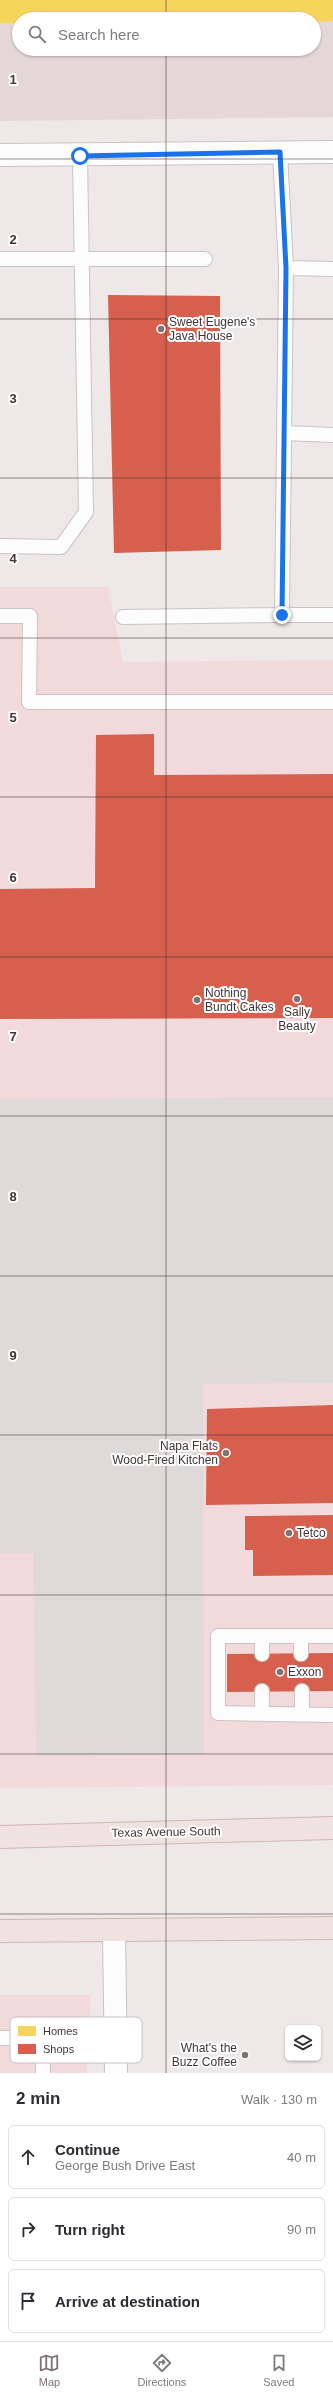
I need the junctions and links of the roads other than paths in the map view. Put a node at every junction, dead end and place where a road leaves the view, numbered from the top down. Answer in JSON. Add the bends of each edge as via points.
{"nodes":[{"id":1,"x":280,"y":152,"type":"junction"},
{"id":2,"x":333,"y":152,"type":"edge"},
{"id":3,"x":0,"y":155,"type":"edge"},
{"id":4,"x":80,"y":156,"type":"junction"},
{"id":5,"x":0,"y":259,"type":"edge"},
{"id":6,"x":82,"y":259,"type":"junction"},
{"id":7,"x":205,"y":259,"type":"dead end"},
{"id":8,"x":286,"y":268,"type":"junction"},
{"id":9,"x":333,"y":269,"type":"edge"},
{"id":10,"x":285,"y":433,"type":"junction"},
{"id":11,"x":333,"y":435,"type":"edge"},
{"id":12,"x":0,"y":546,"type":"edge"},
{"id":13,"x":282,"y":615,"type":"junction"},
{"id":14,"x":333,"y":615,"type":"edge"},
{"id":15,"x":0,"y":616,"type":"edge"},
{"id":16,"x":123,"y":617,"type":"dead end"},
{"id":17,"x":333,"y":702,"type":"edge"},
{"id":18,"x":262,"y":1636,"type":"junction"},
{"id":19,"x":301,"y":1636,"type":"junction"},
{"id":20,"x":333,"y":1636,"type":"edge"},
{"id":21,"x":262,"y":1654,"type":"dead end"},
{"id":22,"x":301,"y":1654,"type":"dead end"},
{"id":23,"x":262,"y":1691,"type":"dead end"},
{"id":24,"x":302,"y":1691,"type":"dead end"},
{"id":25,"x":262,"y":1713,"type":"junction"},
{"id":26,"x":302,"y":1714,"type":"junction"},
{"id":27,"x":333,"y":1715,"type":"edge"},
{"id":28,"x":333,"y":1828,"type":"edge"},
{"id":29,"x":0,"y":1837,"type":"edge"},
{"id":30,"x":333,"y":1928,"type":"edge"},
{"id":31,"x":114,"y":1930,"type":"junction"},
{"id":32,"x":0,"y":1931,"type":"edge"},
{"id":33,"x":114,"y":2017,"type":"edge"},
{"id":34,"x":116,"y":2063,"type":"edge"},
{"id":35,"x":116,"y":2073,"type":"edge"}],
"edges":[{"from":1,"to":2,"type":"street"},
{"from":1,"to":4,"type":"street"},
{"from":1,"to":8,"type":"lane"},
{"from":3,"to":4,"type":"street"},
{"from":4,"to":6,"type":"lane"},
{"from":5,"to":6,"type":"lane"},
{"from":6,"to":7,"type":"lane"},
{"from":6,"to":12,"type":"lane","via":[[86,512],[61,547]]},
{"from":8,"to":9,"type":"lane"},
{"from":8,"to":10,"type":"lane"},
{"from":10,"to":11,"type":"lane"},
{"from":10,"to":13,"type":"lane"},
{"from":13,"to":14,"type":"lane"},
{"from":13,"to":16,"type":"lane"},
{"from":15,"to":17,"type":"lane","via":[[30,616],[29,702]]},
{"from":18,"to":19,"type":"lane"},
{"from":18,"to":21,"type":"lane"},
{"from":18,"to":25,"type":"lane","via":[[218,1636],[218,1713]]},
{"from":19,"to":20,"type":"lane"},
{"from":19,"to":22,"type":"lane"},
{"from":23,"to":25,"type":"lane"},
{"from":24,"to":26,"type":"lane"},
{"from":25,"to":26,"type":"lane"},
{"from":26,"to":27,"type":"lane"},
{"from":28,"to":29,"type":"main road","name":"Texas Avenue South"},
{"from":30,"to":31,"type":"main road"},
{"from":31,"to":32,"type":"main road"},
{"from":31,"to":33,"type":"street"},
{"from":34,"to":35,"type":"street"}]}
